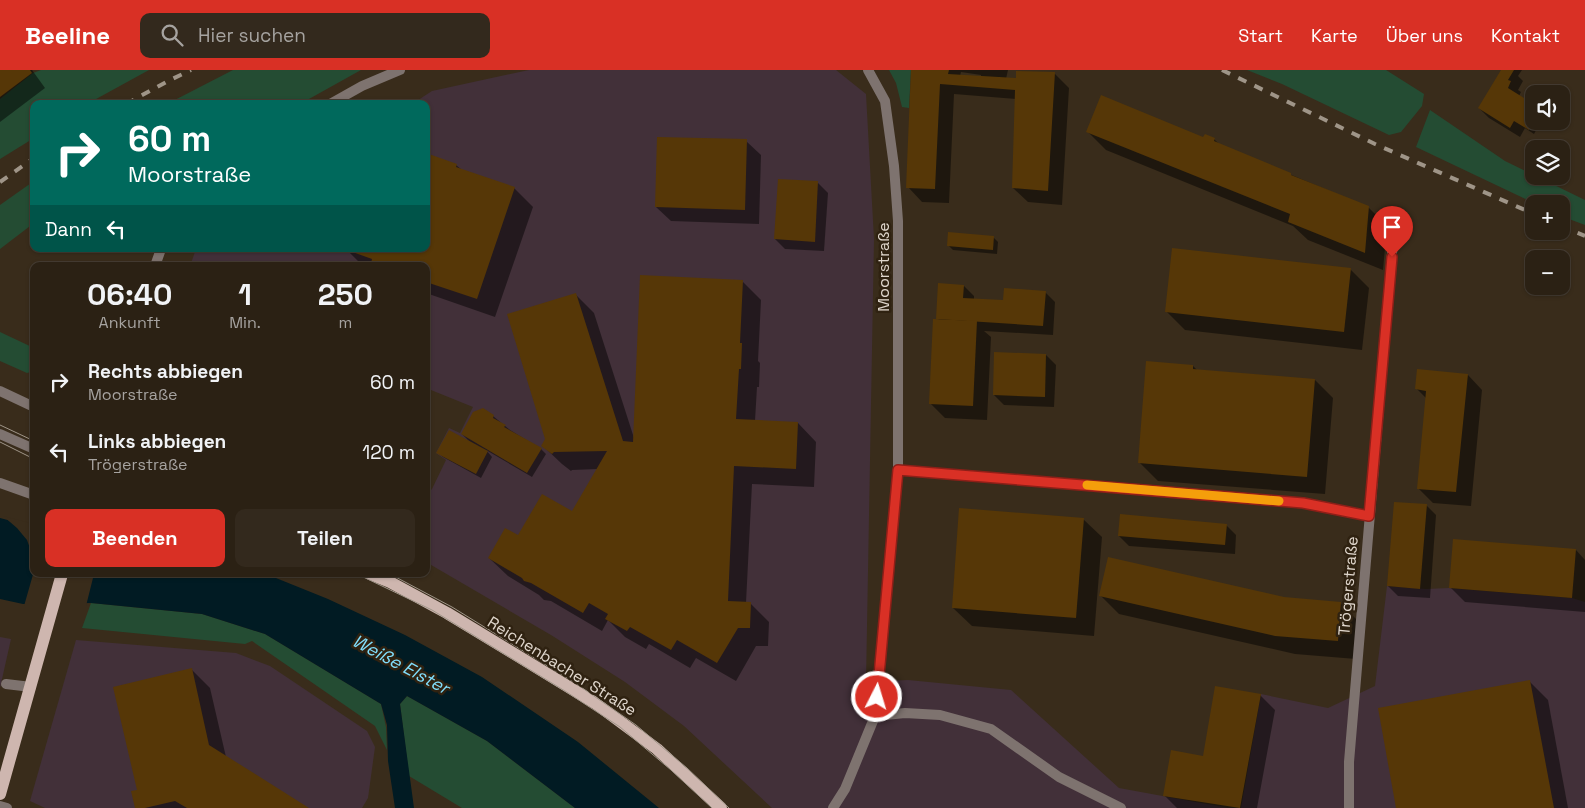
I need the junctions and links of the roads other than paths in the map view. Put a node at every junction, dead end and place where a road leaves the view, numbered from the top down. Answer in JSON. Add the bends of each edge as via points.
{"nodes":[{"id":1,"x":400,"y":70,"type":"edge"},
{"id":2,"x":868,"y":70,"type":"edge"},
{"id":3,"x":337,"y":100,"type":"edge"},
{"id":4,"x":1395,"y":218,"type":"dead end"},
{"id":5,"x":0,"y":391,"type":"edge"},
{"id":6,"x":30,"y":406,"type":"edge"},
{"id":7,"x":0,"y":434,"type":"edge"},
{"id":8,"x":30,"y":447,"type":"edge"},
{"id":9,"x":898,"y":470,"type":"junction"},
{"id":10,"x":0,"y":483,"type":"edge"},
{"id":11,"x":30,"y":493,"type":"edge"},
{"id":12,"x":1369,"y":516,"type":"junction"},
{"id":13,"x":61,"y":577,"type":"edge"},
{"id":14,"x":378,"y":577,"type":"edge"},
{"id":15,"x":6,"y":684,"type":"dead end"},
{"id":16,"x":31,"y":686,"type":"junction"},
{"id":17,"x":875,"y":716,"type":"junction"},
{"id":18,"x":0,"y":794,"type":"edge"},
{"id":19,"x":0,"y":806,"type":"edge"},
{"id":20,"x":7,"y":808,"type":"edge"},
{"id":21,"x":721,"y":808,"type":"edge"},
{"id":22,"x":833,"y":808,"type":"edge"},
{"id":23,"x":1121,"y":808,"type":"edge"},
{"id":24,"x":1349,"y":808,"type":"edge"}],
"edges":[{"from":1,"to":3,"type":"street"},
{"from":2,"to":9,"type":"street","name":"Moorstraße","via":[[885,101],[894,166],[898,221]]},
{"from":4,"to":12,"type":"street","name":"Trögerstraße"},
{"from":5,"to":6,"type":"street"},
{"from":7,"to":8,"type":"street"},
{"from":9,"to":12,"type":"street","via":[[1303,503]]},
{"from":9,"to":17,"type":"street","name":"Moorstraße"},
{"from":10,"to":11,"type":"street"},
{"from":12,"to":24,"type":"street","name":"Trögerstraße","via":[[1349,762]]},
{"from":13,"to":16,"type":"main road"},
{"from":14,"to":21,"type":"main road","name":"Reichenbacher Straße","via":[[447,613],[594,703],[656,749]]},
{"from":15,"to":16,"type":"street"},
{"from":16,"to":18,"type":"main road"},
{"from":17,"to":22,"type":"street","name":"Moorstraße","via":[[845,789]]},
{"from":17,"to":23,"type":"street","via":[[905,713],[940,715],[991,729],[1059,777]]},
{"from":19,"to":20,"type":"street"}]}
